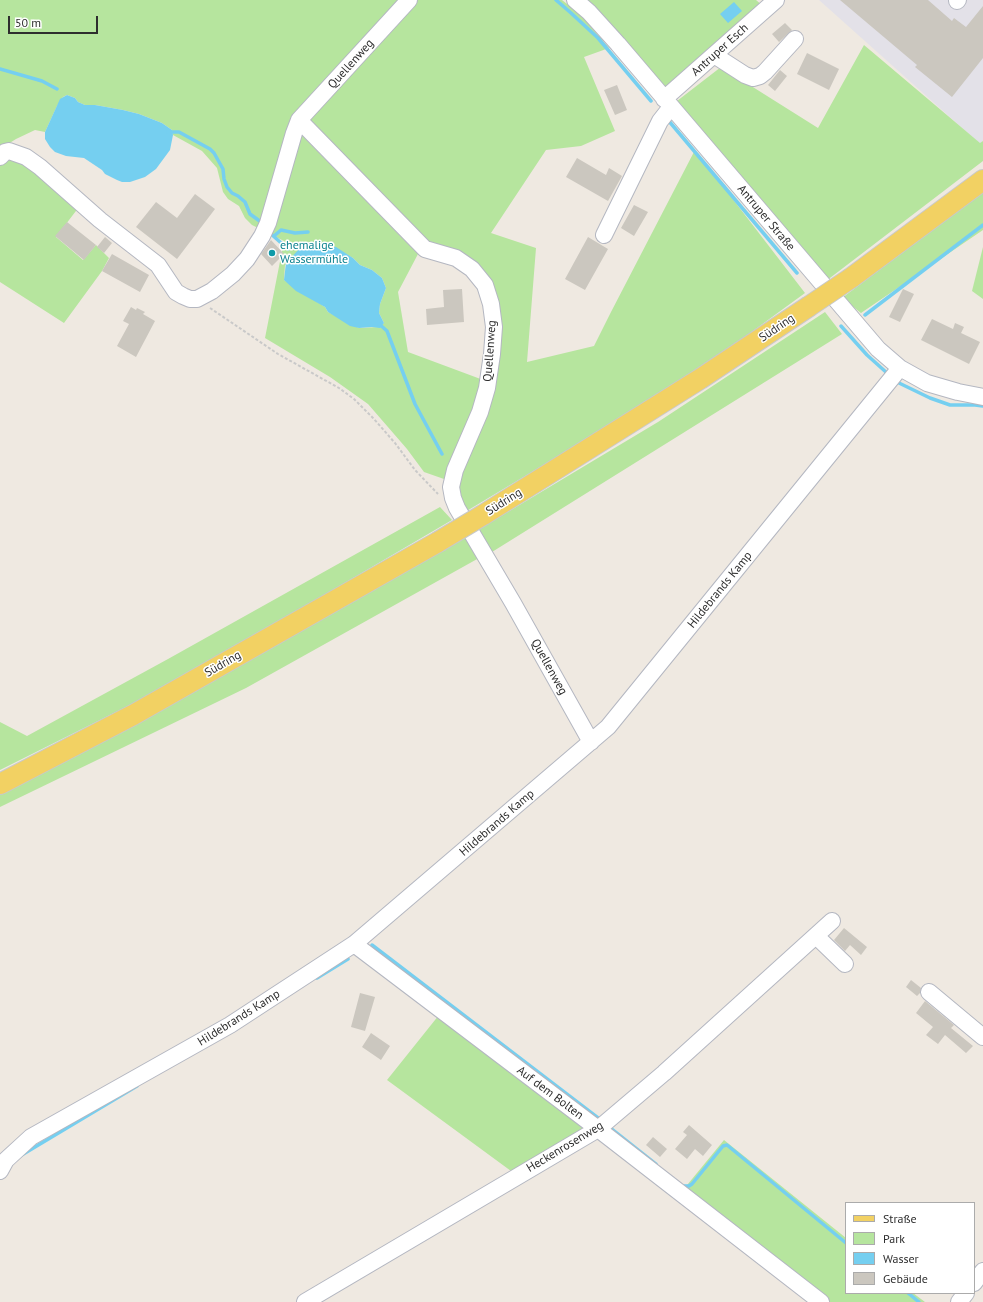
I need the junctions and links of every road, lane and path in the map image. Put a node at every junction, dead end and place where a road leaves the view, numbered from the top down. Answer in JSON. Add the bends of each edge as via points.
{"nodes":[{"id":1,"x":409,"y":0,"type":"edge"},
{"id":2,"x":575,"y":0,"type":"edge"},
{"id":3,"x":776,"y":0,"type":"edge"},
{"id":4,"x":795,"y":39,"type":"dead end"},
{"id":5,"x":714,"y":55,"type":"junction"},
{"id":6,"x":668,"y":103,"type":"junction"},
{"id":7,"x":299,"y":120,"type":"junction"},
{"id":8,"x":0,"y":157,"type":"edge"},
{"id":9,"x":983,"y":180,"type":"edge"},
{"id":10,"x":604,"y":235,"type":"dead end"},
{"id":11,"x":207,"y":294,"type":"junction"},
{"id":12,"x":900,"y":368,"type":"junction"},
{"id":13,"x":983,"y":397,"type":"edge"},
{"id":14,"x":457,"y":508,"type":"junction"},
{"id":15,"x":592,"y":742,"type":"junction"},
{"id":16,"x":0,"y":784,"type":"edge"},
{"id":17,"x":832,"y":921,"type":"dead end"},
{"id":18,"x":816,"y":936,"type":"junction"},
{"id":19,"x":354,"y":944,"type":"junction"},
{"id":20,"x":845,"y":964,"type":"dead end"},
{"id":21,"x":929,"y":992,"type":"dead end"},
{"id":22,"x":983,"y":1037,"type":"edge"},
{"id":23,"x":598,"y":1129,"type":"junction"},
{"id":24,"x":0,"y":1170,"type":"edge"},
{"id":25,"x":983,"y":1271,"type":"edge"},
{"id":26,"x":975,"y":1282,"type":"edge"},
{"id":27,"x":965,"y":1294,"type":"edge"},
{"id":28,"x":305,"y":1302,"type":"edge"},
{"id":29,"x":821,"y":1302,"type":"edge"},
{"id":30,"x":959,"y":1302,"type":"edge"}],
"edges":[{"from":1,"to":7,"type":"street","name":"Quellenweg"},
{"from":2,"to":6,"type":"street","name":"Antruper Straße","via":[[618,44]]},
{"from":3,"to":5,"type":"street","name":"Antruper Esch"},
{"from":4,"to":5,"type":"street","via":[[765,72],[753,78]]},
{"from":5,"to":6,"type":"street","name":"Antruper Esch"},
{"from":6,"to":10,"type":"street","name":"Antruper Esch"},
{"from":6,"to":12,"type":"street","name":"Antruper Straße","via":[[859,329]]},
{"from":7,"to":11,"type":"street","via":[[262,236],[247,259],[233,274]]},
{"from":7,"to":14,"type":"street","name":"Quellenweg","via":[[425,249],[456,258],[472,269],[484,285],[491,304],[494,327],[492,354],[480,412],[455,470],[452,488]]},
{"from":8,"to":11,"type":"street","via":[[9,151],[26,157],[40,166],[100,220],[158,265],[176,292],[190,299]]},
{"from":9,"to":16,"type":"main road","name":"Südring","bridge":true,"via":[[808,307],[700,379],[483,515],[133,715]]},
{"from":11,"to":14,"type":"path","via":[[207,305],[213,311],[278,354],[354,399],[378,423],[415,470]]},
{"from":12,"to":13,"type":"street","name":"Antruper Straße","via":[[928,383]]},
{"from":12,"to":15,"type":"street","name":"Hildebrands Kamp","via":[[608,727]]},
{"from":14,"to":15,"type":"street","name":"Quellenweg"},
{"from":15,"to":19,"type":"street","name":"Hildebrands Kamp"},
{"from":17,"to":18,"type":"street","name":"Heckenrosenweg"},
{"from":18,"to":20,"type":"street"},
{"from":18,"to":23,"type":"street","name":"Heckenrosenweg"},
{"from":19,"to":23,"type":"street","name":"Auf dem Bolten"},
{"from":19,"to":24,"type":"street","name":"Hildebrands Kamp","via":[[230,1025],[31,1138],[6,1160]]},
{"from":21,"to":22,"type":"street"},
{"from":23,"to":28,"type":"street","name":"Heckenrosenweg"},
{"from":23,"to":29,"type":"street","name":"Auf dem Bolten"},
{"from":25,"to":26,"type":"street"},
{"from":27,"to":30,"type":"street"}]}
